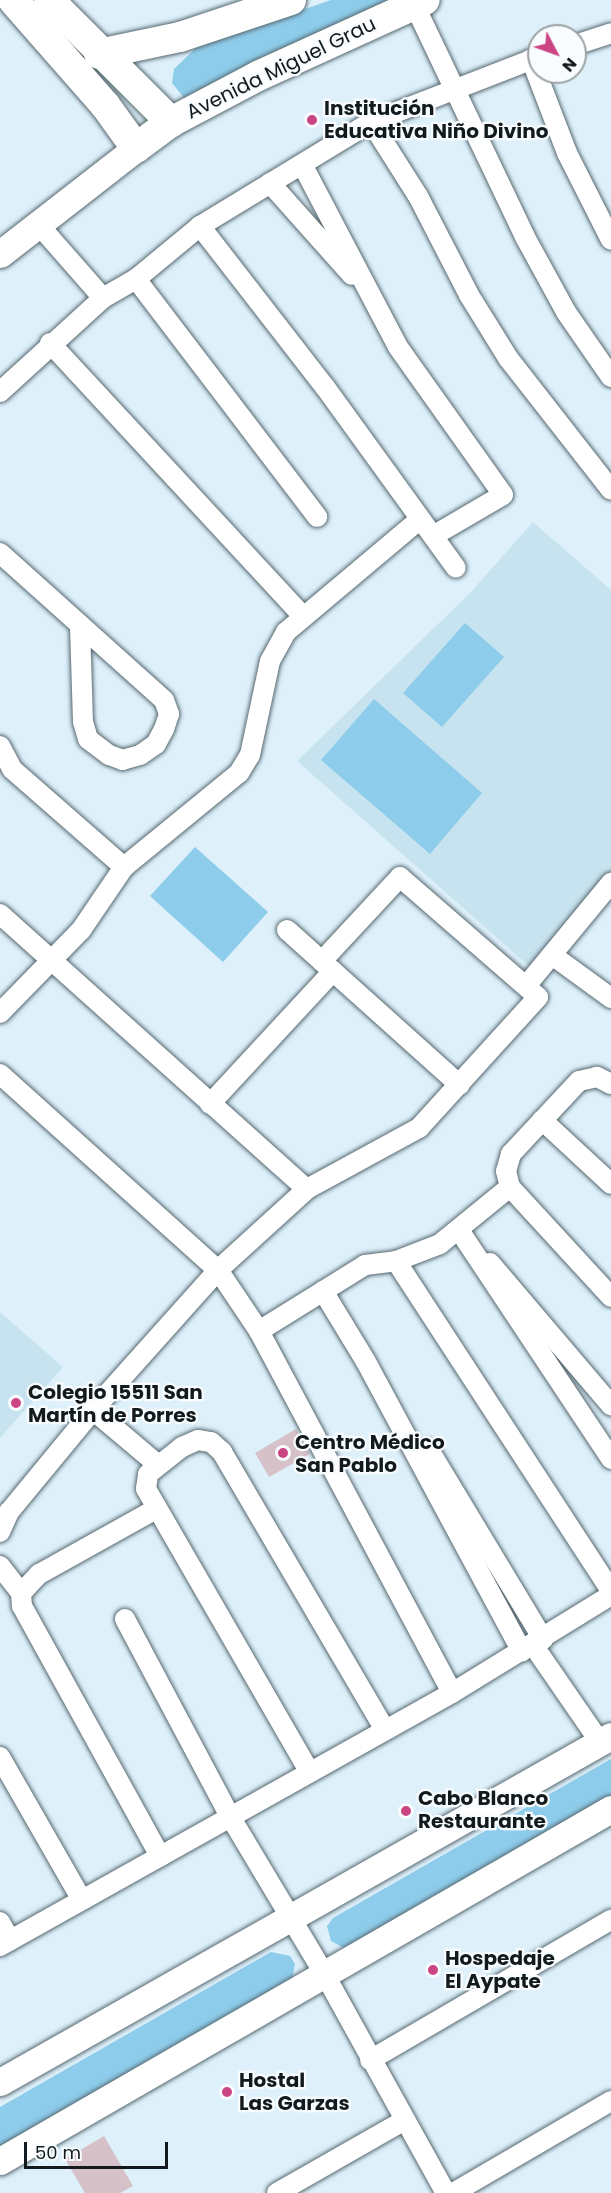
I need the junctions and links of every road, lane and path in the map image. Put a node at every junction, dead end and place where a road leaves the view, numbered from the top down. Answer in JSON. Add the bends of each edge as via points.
{"nodes":[{"id":1,"x":13,"y":0,"type":"edge"},
{"id":2,"x":50,"y":0,"type":"edge"},
{"id":3,"x":291,"y":0,"type":"edge"},
{"id":4,"x":419,"y":2,"type":"edge"},
{"id":5,"x":609,"y":39,"type":"edge"},
{"id":6,"x":587,"y":43,"type":"edge"},
{"id":7,"x":99,"y":54,"type":"junction"},
{"id":8,"x":527,"y":61,"type":"edge"},
{"id":9,"x":544,"y":84,"type":"edge"},
{"id":10,"x":453,"y":90,"type":"junction"},
{"id":11,"x":171,"y":122,"type":"junction"},
{"id":12,"x":371,"y":122,"type":"junction"},
{"id":13,"x":136,"y":148,"type":"junction"},
{"id":14,"x":303,"y":166,"type":"junction"},
{"id":15,"x":270,"y":183,"type":"junction"},
{"id":16,"x":39,"y":225,"type":"junction"},
{"id":17,"x":200,"y":226,"type":"junction"},
{"id":18,"x":611,"y":240,"type":"edge"},
{"id":19,"x":0,"y":254,"type":"edge"},
{"id":20,"x":136,"y":279,"type":"junction"},
{"id":21,"x":370,"y":295,"type":"junction"},
{"id":22,"x":103,"y":298,"type":"junction"},
{"id":23,"x":50,"y":343,"type":"junction"},
{"id":24,"x":611,"y":377,"type":"edge"},
{"id":25,"x":0,"y":393,"type":"edge"},
{"id":26,"x":611,"y":490,"type":"edge"},
{"id":27,"x":317,"y":517,"type":"dead end"},
{"id":28,"x":420,"y":519,"type":"junction"},
{"id":29,"x":433,"y":536,"type":"junction"},
{"id":30,"x":0,"y":553,"type":"edge"},
{"id":31,"x":456,"y":568,"type":"dead end"},
{"id":32,"x":302,"y":615,"type":"junction"},
{"id":33,"x":80,"y":625,"type":"junction"},
{"id":34,"x":0,"y":746,"type":"edge"},
{"id":35,"x":124,"y":867,"type":"junction"},
{"id":36,"x":611,"y":883,"type":"edge"},
{"id":37,"x":0,"y":914,"type":"edge"},
{"id":38,"x":287,"y":930,"type":"dead end"},
{"id":39,"x":552,"y":955,"type":"junction"},
{"id":40,"x":48,"y":959,"type":"junction"},
{"id":41,"x":328,"y":966,"type":"junction"},
{"id":42,"x":526,"y":986,"type":"junction"},
{"id":43,"x":611,"y":998,"type":"edge"},
{"id":44,"x":0,"y":1013,"type":"edge"},
{"id":45,"x":0,"y":1074,"type":"edge"},
{"id":46,"x":611,"y":1084,"type":"edge"},
{"id":47,"x":460,"y":1085,"type":"junction"},
{"id":48,"x":210,"y":1104,"type":"junction"},
{"id":49,"x":542,"y":1120,"type":"junction"},
{"id":50,"x":611,"y":1184,"type":"edge"},
{"id":51,"x":510,"y":1187,"type":"junction"},
{"id":52,"x":307,"y":1190,"type":"junction"},
{"id":53,"x":459,"y":1230,"type":"junction"},
{"id":54,"x":396,"y":1261,"type":"junction"},
{"id":55,"x":218,"y":1270,"type":"junction"},
{"id":56,"x":322,"y":1291,"type":"junction"},
{"id":57,"x":611,"y":1297,"type":"edge"},
{"id":58,"x":259,"y":1331,"type":"junction"},
{"id":59,"x":611,"y":1405,"type":"edge"},
{"id":60,"x":93,"y":1410,"type":"junction"},
{"id":61,"x":611,"y":1459,"type":"edge"},
{"id":62,"x":157,"y":1464,"type":"junction"},
{"id":63,"x":156,"y":1509,"type":"junction"},
{"id":64,"x":0,"y":1532,"type":"edge"},
{"id":65,"x":0,"y":1566,"type":"edge"},
{"id":66,"x":21,"y":1593,"type":"junction"},
{"id":67,"x":611,"y":1593,"type":"edge"},
{"id":68,"x":125,"y":1619,"type":"dead end"},
{"id":69,"x":533,"y":1645,"type":"junction"},
{"id":70,"x":452,"y":1693,"type":"junction"},
{"id":71,"x":384,"y":1728,"type":"junction"},
{"id":72,"x":606,"y":1739,"type":"edge"},
{"id":73,"x":0,"y":1757,"type":"edge"},
{"id":74,"x":309,"y":1771,"type":"junction"},
{"id":75,"x":611,"y":1809,"type":"edge"},
{"id":76,"x":231,"y":1818,"type":"junction"},
{"id":77,"x":160,"y":1856,"type":"junction"},
{"id":78,"x":82,"y":1900,"type":"junction"},
{"id":79,"x":290,"y":1916,"type":"junction"},
{"id":80,"x":611,"y":1920,"type":"edge"},
{"id":81,"x":0,"y":1922,"type":"edge"},
{"id":82,"x":5,"y":1943,"type":"edge"},
{"id":83,"x":325,"y":1975,"type":"junction"},
{"id":84,"x":370,"y":2060,"type":"junction"},
{"id":85,"x":0,"y":2082,"type":"edge"},
{"id":86,"x":611,"y":2101,"type":"edge"},
{"id":87,"x":405,"y":2120,"type":"junction"},
{"id":88,"x":0,"y":2161,"type":"edge"},
{"id":89,"x":277,"y":2193,"type":"edge"},
{"id":90,"x":446,"y":2193,"type":"edge"},
{"id":91,"x":453,"y":2193,"type":"edge"}],
"edges":[{"from":1,"to":13,"type":"main road","via":[[98,97]]},
{"from":2,"to":7,"type":"main road"},
{"from":3,"to":7,"type":"main road","via":[[180,37]]},
{"from":4,"to":10,"type":"street"},
{"from":4,"to":11,"type":"main road","name":"Avenida Miguel Grau","via":[[258,76]]},
{"from":5,"to":6,"type":"street"},
{"from":7,"to":11,"type":"main road"},
{"from":8,"to":10,"type":"street"},
{"from":9,"to":18,"type":"street","via":[[567,153]]},
{"from":10,"to":12,"type":"street"},
{"from":10,"to":24,"type":"street","via":[[545,273],[588,347]]},
{"from":11,"to":13,"type":"main road","name":"Avenida Miguel Grau"},
{"from":12,"to":14,"type":"street"},
{"from":12,"to":26,"type":"street","via":[[418,196],[469,295],[508,357]]},
{"from":13,"to":16,"type":"main road","name":"Avenida Miguel Grau"},
{"from":14,"to":15,"type":"street"},
{"from":14,"to":21,"type":"street"},
{"from":15,"to":17,"type":"street"},
{"from":15,"to":21,"type":"street"},
{"from":16,"to":19,"type":"main road","name":"Avenida Miguel Grau"},
{"from":16,"to":22,"type":"street"},
{"from":17,"to":20,"type":"street"},
{"from":17,"to":28,"type":"street","via":[[326,387]]},
{"from":20,"to":22,"type":"street"},
{"from":20,"to":27,"type":"street"},
{"from":21,"to":29,"type":"street","via":[[398,347],[503,495]]},
{"from":22,"to":23,"type":"street"},
{"from":23,"to":25,"type":"street"},
{"from":23,"to":32,"type":"street"},
{"from":28,"to":29,"type":"street"},
{"from":28,"to":32,"type":"street"},
{"from":29,"to":31,"type":"street"},
{"from":30,"to":33,"type":"street"},
{"from":32,"to":35,"type":"street","via":[[276,645],[250,755],[239,773]]},
{"from":33,"to":33,"type":"street","via":[[83,722],[88,739],[123,760],[140,755],[156,744],[164,729],[169,714],[164,700]]},
{"from":34,"to":35,"type":"street","via":[[12,770]]},
{"from":35,"to":40,"type":"street","via":[[81,930]]},
{"from":36,"to":39,"type":"street"},
{"from":37,"to":40,"type":"street"},
{"from":38,"to":41,"type":"street"},
{"from":39,"to":42,"type":"street"},
{"from":39,"to":43,"type":"street"},
{"from":40,"to":44,"type":"street"},
{"from":40,"to":48,"type":"street"},
{"from":41,"to":42,"type":"street","via":[[400,877]]},
{"from":41,"to":47,"type":"street"},
{"from":41,"to":48,"type":"street"},
{"from":42,"to":47,"type":"street","via":[[538,997]]},
{"from":45,"to":55,"type":"street"},
{"from":46,"to":49,"type":"street","via":[[597,1077],[579,1080]]},
{"from":47,"to":52,"type":"street","via":[[419,1128]]},
{"from":48,"to":52,"type":"street"},
{"from":49,"to":50,"type":"street"},
{"from":49,"to":51,"type":"street","via":[[511,1154],[506,1171]]},
{"from":51,"to":53,"type":"street"},
{"from":51,"to":57,"type":"street"},
{"from":52,"to":55,"type":"street"},
{"from":53,"to":54,"type":"street","via":[[440,1244]]},
{"from":53,"to":59,"type":"street"},
{"from":53,"to":61,"type":"street"},
{"from":54,"to":56,"type":"street","via":[[365,1265]]},
{"from":54,"to":67,"type":"street"},
{"from":55,"to":58,"type":"street"},
{"from":55,"to":60,"type":"street"},
{"from":56,"to":58,"type":"street"},
{"from":56,"to":69,"type":"street","via":[[365,1360],[415,1428]]},
{"from":58,"to":70,"type":"street"},
{"from":60,"to":62,"type":"street"},
{"from":60,"to":64,"type":"street","via":[[9,1512]]},
{"from":62,"to":63,"type":"street","via":[[148,1474],[146,1489]]},
{"from":62,"to":71,"type":"street","via":[[198,1440],[211,1442],[222,1452]]},
{"from":63,"to":66,"type":"street","via":[[39,1574]]},
{"from":63,"to":74,"type":"street"},
{"from":65,"to":66,"type":"street"},
{"from":66,"to":77,"type":"street","via":[[22,1606]]},
{"from":67,"to":69,"type":"street"},
{"from":68,"to":76,"type":"street"},
{"from":69,"to":70,"type":"street"},
{"from":69,"to":72,"type":"street"},
{"from":70,"to":71,"type":"street"},
{"from":71,"to":74,"type":"street"},
{"from":72,"to":79,"type":"main road"},
{"from":73,"to":78,"type":"street"},
{"from":74,"to":76,"type":"street"},
{"from":75,"to":83,"type":"main road"},
{"from":76,"to":77,"type":"street"},
{"from":76,"to":79,"type":"street"},
{"from":77,"to":78,"type":"street"},
{"from":78,"to":82,"type":"street"},
{"from":79,"to":83,"type":"street"},
{"from":79,"to":85,"type":"main road"},
{"from":80,"to":84,"type":"street"},
{"from":81,"to":82,"type":"street"},
{"from":83,"to":84,"type":"street"},
{"from":83,"to":88,"type":"main road"},
{"from":84,"to":87,"type":"street"},
{"from":86,"to":91,"type":"street"},
{"from":87,"to":89,"type":"street"},
{"from":87,"to":90,"type":"street"}]}
